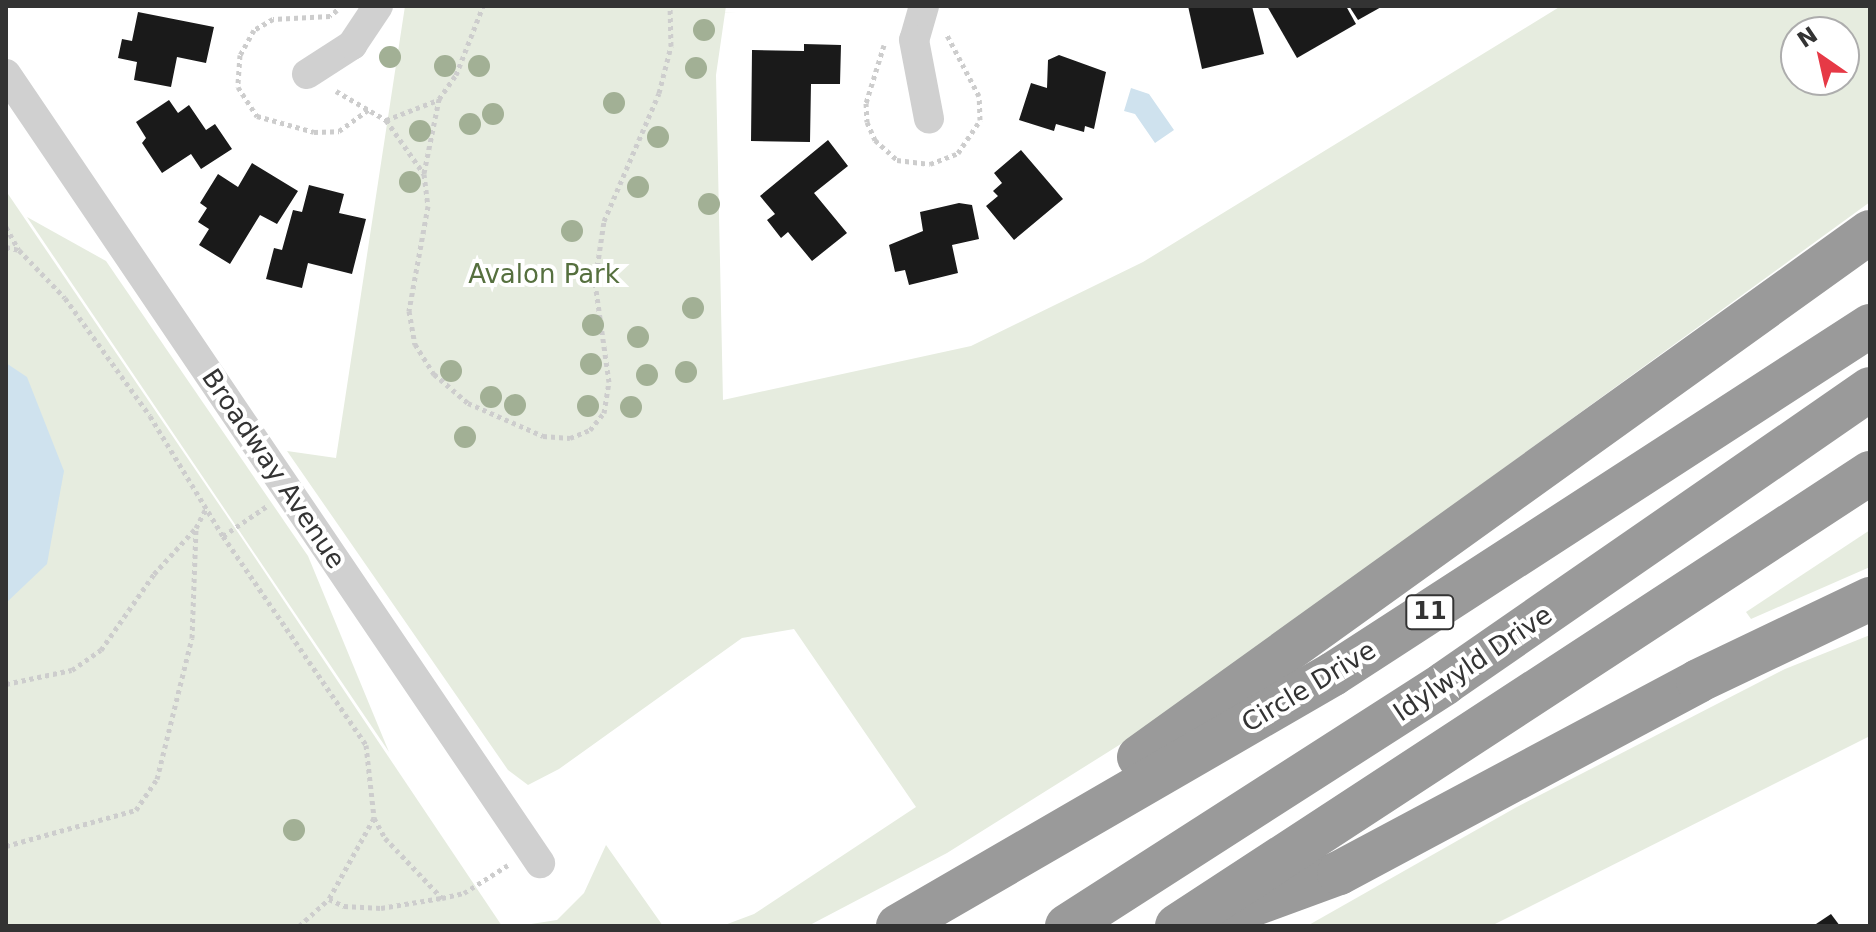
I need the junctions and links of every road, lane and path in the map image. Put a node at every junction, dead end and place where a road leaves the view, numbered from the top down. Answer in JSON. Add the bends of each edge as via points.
{"nodes":[{"id":1,"x":378,"y":6,"type":"edge"},
{"id":2,"x":483,"y":6,"type":"edge"},
{"id":3,"x":670,"y":6,"type":"edge"},
{"id":4,"x":924,"y":6,"type":"edge"},
{"id":5,"x":6,"y":74,"type":"edge"},
{"id":6,"x":307,"y":74,"type":"dead end"},
{"id":7,"x":439,"y":99,"type":"junction"},
{"id":8,"x":369,"y":109,"type":"dead end"},
{"id":9,"x":929,"y":119,"type":"dead end"},
{"id":10,"x":386,"y":120,"type":"junction"},
{"id":11,"x":424,"y":174,"type":"junction"},
{"id":12,"x":6,"y":227,"type":"edge"},
{"id":13,"x":1870,"y":232,"type":"edge"},
{"id":14,"x":6,"y":247,"type":"edge"},
{"id":15,"x":19,"y":250,"type":"junction"},
{"id":16,"x":1870,"y":326,"type":"edge"},
{"id":17,"x":1870,"y":389,"type":"edge"},
{"id":18,"x":1870,"y":473,"type":"edge"},
{"id":19,"x":288,"y":491,"type":"junction"},
{"id":20,"x":206,"y":508,"type":"junction"},
{"id":21,"x":196,"y":528,"type":"junction"},
{"id":22,"x":223,"y":536,"type":"junction"},
{"id":23,"x":1870,"y":599,"type":"edge"},
{"id":24,"x":6,"y":684,"type":"edge"},
{"id":25,"x":374,"y":818,"type":"junction"},
{"id":26,"x":6,"y":846,"type":"edge"},
{"id":27,"x":536,"y":857,"type":"joint"},
{"id":28,"x":978,"y":879,"type":"junction"},
{"id":29,"x":442,"y":898,"type":"junction"},
{"id":30,"x":329,"y":899,"type":"junction"},
{"id":31,"x":299,"y":926,"type":"edge"},
{"id":32,"x":898,"y":926,"type":"edge"},
{"id":33,"x":1067,"y":926,"type":"edge"},
{"id":34,"x":1177,"y":926,"type":"edge"},
{"id":35,"x":1194,"y":926,"type":"edge"}],
"edges":[{"from":1,"to":6,"type":"street","via":[[352,45]]},
{"from":2,"to":7,"type":"path","via":[[456,75]]},
{"from":3,"to":11,"type":"path","via":[[671,46],[659,93],[604,221],[595,282],[609,382],[604,413],[590,430],[570,438],[543,436],[468,403],[434,374],[415,344],[409,311],[428,206]]},
{"from":4,"to":9,"type":"street","via":[[914,40]]},
{"from":5,"to":19,"type":"street","name":"Broadway Avenue"},
{"from":7,"to":10,"type":"path"},
{"from":7,"to":11,"type":"path"},
{"from":8,"to":10,"type":"path"},
{"from":10,"to":11,"type":"path"},
{"from":12,"to":15,"type":"path"},
{"from":13,"to":28,"type":"highway"},
{"from":14,"to":15,"type":"path"},
{"from":15,"to":20,"type":"path","via":[[73,310],[150,416]]},
{"from":16,"to":28,"type":"highway","name":"Circle Drive","number":"11","via":[[1333,674]]},
{"from":17,"to":33,"type":"highway","name":"Idylwyld Drive","number":"11","via":[[1445,683]]},
{"from":18,"to":34,"type":"highway"},
{"from":19,"to":22,"type":"path"},
{"from":19,"to":27,"type":"street","name":"Broadway Avenue"},
{"from":20,"to":21,"type":"path"},
{"from":20,"to":22,"type":"path"},
{"from":21,"to":24,"type":"path","via":[[154,574],[101,650],[72,670]]},
{"from":21,"to":26,"type":"path","via":[[192,638],[157,779],[136,810]]},
{"from":22,"to":25,"type":"path","via":[[366,745]]},
{"from":23,"to":35,"type":"highway","via":[[1698,681],[1339,873]]},
{"from":25,"to":29,"type":"path"},
{"from":25,"to":30,"type":"path"},
{"from":27,"to":29,"type":"path","via":[[464,893]]},
{"from":28,"to":32,"type":"highway","name":"Circle Drive","number":"11"},
{"from":29,"to":30,"type":"path","via":[[381,908],[344,906]]},
{"from":30,"to":31,"type":"path"}]}
